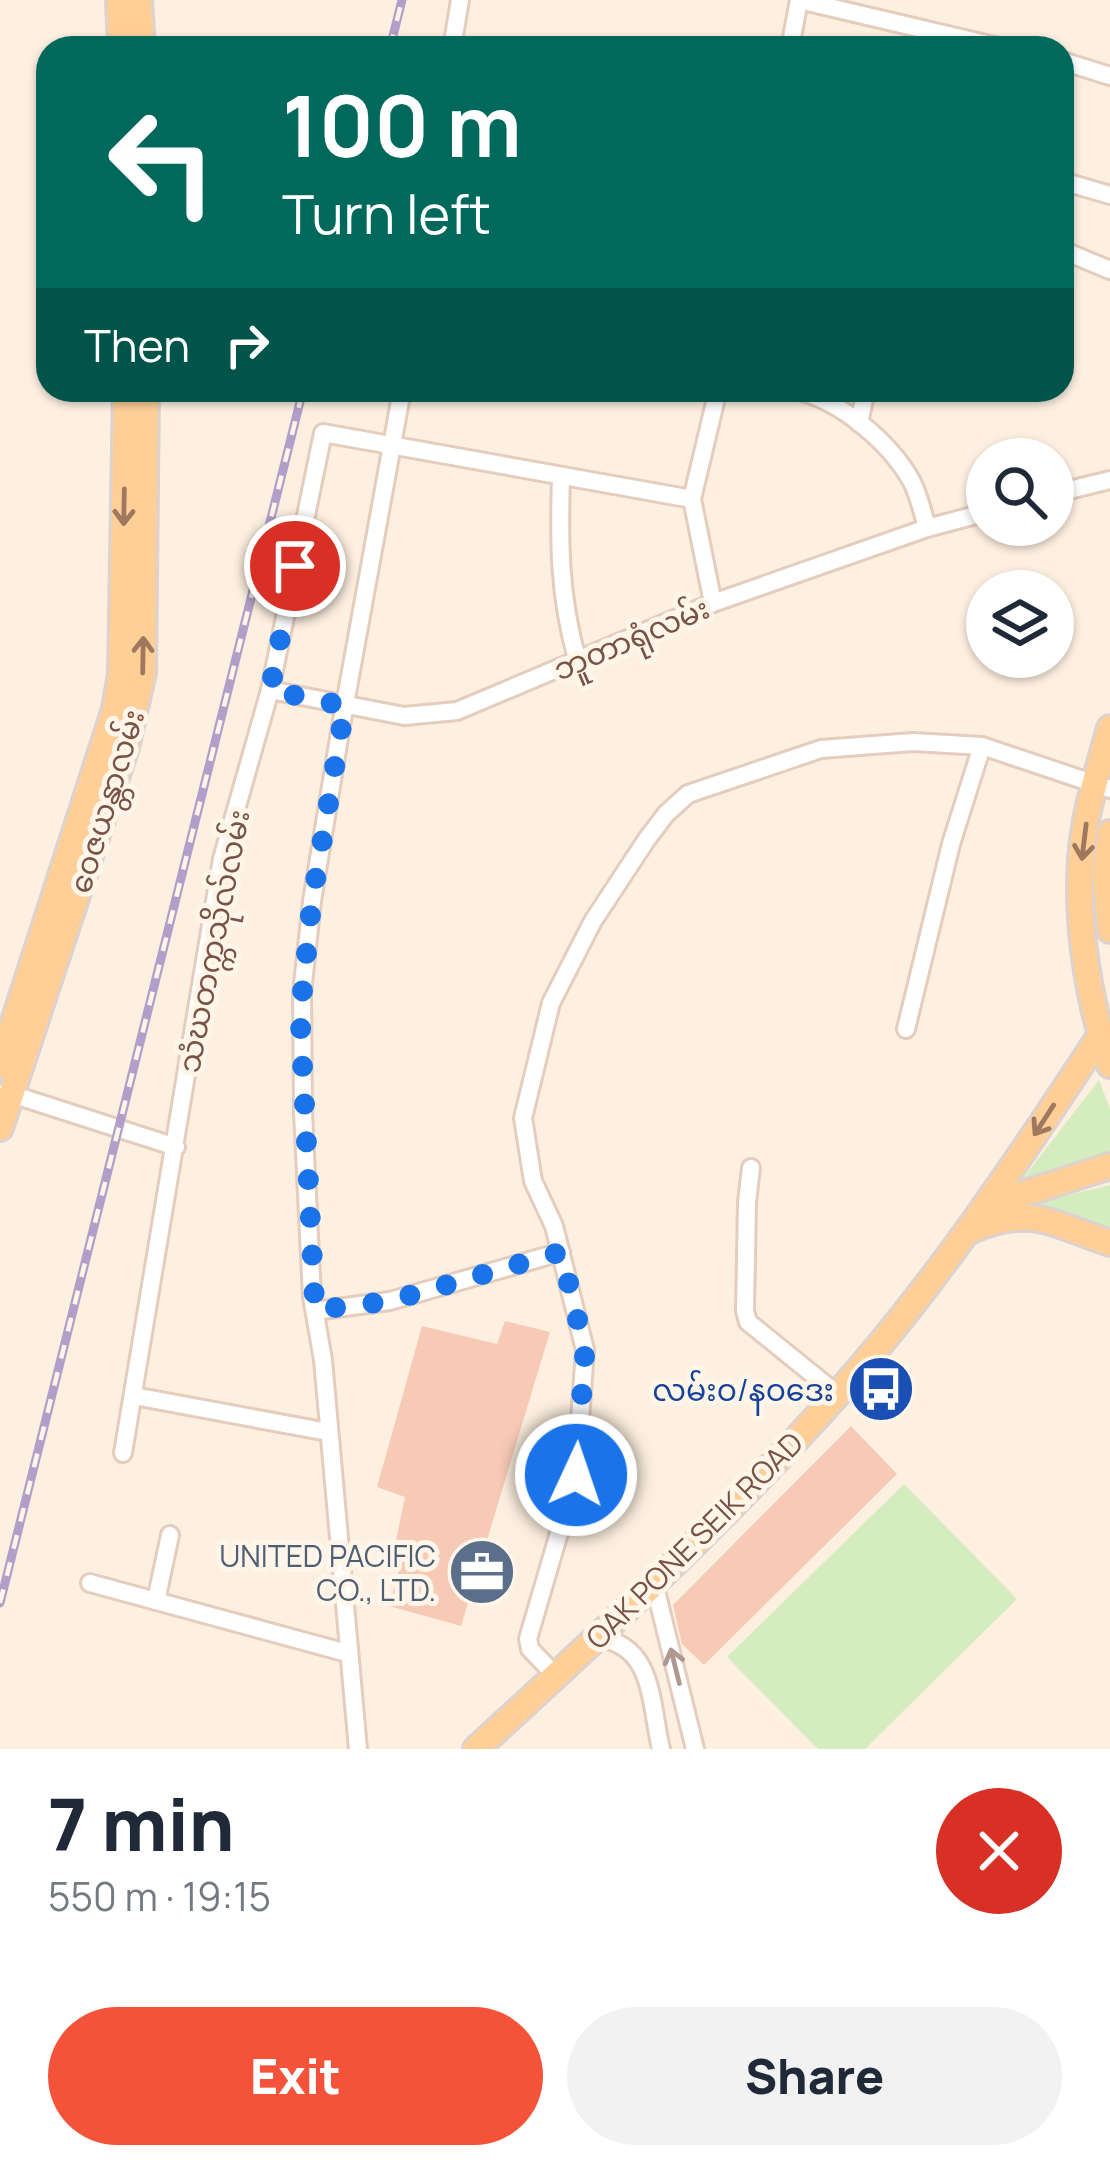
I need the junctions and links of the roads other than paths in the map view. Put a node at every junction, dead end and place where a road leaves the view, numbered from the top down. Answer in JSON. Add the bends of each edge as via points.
{"nodes":[{"id":1,"x":119,"y":0,"type":"edge"},
{"id":2,"x":140,"y":0,"type":"edge"},
{"id":3,"x":460,"y":0,"type":"edge"},
{"id":4,"x":799,"y":0,"type":"edge"},
{"id":5,"x":121,"y":36,"type":"edge"},
{"id":6,"x":142,"y":36,"type":"edge"},
{"id":7,"x":454,"y":36,"type":"edge"},
{"id":8,"x":792,"y":36,"type":"edge"},
{"id":9,"x":913,"y":36,"type":"edge"},
{"id":10,"x":1074,"y":66,"type":"edge"},
{"id":11,"x":1110,"y":76,"type":"edge"},
{"id":12,"x":1074,"y":184,"type":"edge"},
{"id":13,"x":1110,"y":195,"type":"edge"},
{"id":14,"x":1074,"y":255,"type":"edge"},
{"id":15,"x":1110,"y":270,"type":"edge"},
{"id":16,"x":126,"y":402,"type":"edge"},
{"id":17,"x":146,"y":402,"type":"edge"},
{"id":18,"x":400,"y":402,"type":"edge"},
{"id":19,"x":715,"y":402,"type":"edge"},
{"id":20,"x":824,"y":402,"type":"edge"},
{"id":21,"x":863,"y":402,"type":"edge"},
{"id":22,"x":859,"y":423,"type":"junction"},
{"id":23,"x":393,"y":446,"type":"junction"},
{"id":24,"x":561,"y":476,"type":"junction"},
{"id":25,"x":1110,"y":479,"type":"edge"},
{"id":26,"x":1074,"y":488,"type":"edge"},
{"id":27,"x":692,"y":499,"type":"junction"},
{"id":28,"x":966,"y":518,"type":"edge"},
{"id":29,"x":927,"y":528,"type":"junction"},
{"id":30,"x":712,"y":603,"type":"junction"},
{"id":31,"x":577,"y":659,"type":"junction"},
{"id":32,"x":270,"y":690,"type":"junction"},
{"id":33,"x":345,"y":706,"type":"junction"},
{"id":34,"x":1110,"y":728,"type":"edge"},
{"id":35,"x":982,"y":746,"type":"junction"},
{"id":36,"x":1102,"y":786,"type":"edge"},
{"id":37,"x":1110,"y":832,"type":"edge"},
{"id":38,"x":1110,"y":930,"type":"edge"},
{"id":39,"x":906,"y":1029,"type":"dead end"},
{"id":40,"x":1100,"y":1036,"type":"junction"},
{"id":41,"x":0,"y":1065,"type":"edge"},
{"id":42,"x":1110,"y":1065,"type":"edge"},
{"id":43,"x":6,"y":1093,"type":"edge"},
{"id":44,"x":0,"y":1128,"type":"edge"},
{"id":45,"x":176,"y":1147,"type":"junction"},
{"id":46,"x":1110,"y":1166,"type":"edge"},
{"id":47,"x":752,"y":1168,"type":"dead end"},
{"id":48,"x":988,"y":1205,"type":"junction"},
{"id":49,"x":967,"y":1232,"type":"junction"},
{"id":50,"x":1110,"y":1243,"type":"edge"},
{"id":51,"x":561,"y":1252,"type":"junction"},
{"id":52,"x":315,"y":1310,"type":"junction"},
{"id":53,"x":837,"y":1394,"type":"junction"},
{"id":54,"x":134,"y":1396,"type":"junction"},
{"id":55,"x":328,"y":1432,"type":"junction"},
{"id":56,"x":124,"y":1453,"type":"dead end"},
{"id":57,"x":170,"y":1535,"type":"dead end"},
{"id":58,"x":90,"y":1583,"type":"dead end"},
{"id":59,"x":654,"y":1583,"type":"junction"},
{"id":60,"x":155,"y":1601,"type":"junction"},
{"id":61,"x":599,"y":1638,"type":"junction"},
{"id":62,"x":347,"y":1653,"type":"junction"},
{"id":63,"x":556,"y":1676,"type":"junction"},
{"id":64,"x":358,"y":1749,"type":"edge"},
{"id":65,"x":476,"y":1749,"type":"edge"},
{"id":66,"x":661,"y":1749,"type":"edge"},
{"id":67,"x":695,"y":1749,"type":"edge"}],
"edges":[{"from":1,"to":5,"type":"main road"},
{"from":2,"to":6,"type":"main road"},
{"from":3,"to":7,"type":"street"},
{"from":4,"to":8,"type":"street"},
{"from":4,"to":9,"type":"street"},
{"from":10,"to":11,"type":"street"},
{"from":12,"to":13,"type":"street"},
{"from":14,"to":15,"type":"street"},
{"from":16,"to":41,"type":"main road","name":"ဝေဇယန္တာလမ်း","one_way":true,"via":[[116,710]]},
{"from":43,"to":17,"type":"main road","name":"ဝေဇယန္တာလမ်း","one_way":true,"via":[[126,747],[143,674]]},
{"from":18,"to":23,"type":"street"},
{"from":19,"to":27,"type":"street"},
{"from":20,"to":22,"type":"street"},
{"from":21,"to":22,"type":"street"},
{"from":22,"to":29,"type":"street","via":[[911,480]]},
{"from":23,"to":24,"type":"street"},
{"from":23,"to":32,"type":"street","name":"သံဃတက္ကသိုလ်လမ်း","via":[[322,433]]},
{"from":23,"to":33,"type":"street"},
{"from":24,"to":27,"type":"street"},
{"from":24,"to":31,"type":"street","via":[[559,556]]},
{"from":25,"to":26,"type":"street"},
{"from":27,"to":30,"type":"street"},
{"from":28,"to":29,"type":"street","name":"ဘူတာရုံလမ်း"},
{"from":29,"to":30,"type":"street","name":"ဘူတာရုံလမ်း"},
{"from":30,"to":31,"type":"street","name":"ဘူတာရုံလမ်း"},
{"from":31,"to":33,"type":"street","name":"ဘူတာရုံလမ်း","via":[[457,711],[404,716]]},
{"from":32,"to":33,"type":"street","name":"ဘူတာရုံလမ်း"},
{"from":32,"to":45,"type":"street","name":"သံဃတက္ကသိုလ်လမ်း","via":[[222,859]]},
{"from":33,"to":52,"type":"street","via":[[300,1015]]},
{"from":34,"to":36,"type":"main road"},
{"from":35,"to":36,"type":"street"},
{"from":35,"to":39,"type":"street"},
{"from":35,"to":51,"type":"street","via":[[821,748],[688,794],[666,814],[593,921],[551,1003],[523,1118],[533,1181]]},
{"from":36,"to":40,"type":"main road","one_way":true,"via":[[1085,827],[1080,891]]},
{"from":37,"to":38,"type":"main road"},
{"from":40,"to":42,"type":"main road"},
{"from":40,"to":48,"type":"main road","name":"OAK PONE SEIK ROAD","one_way":true},
{"from":43,"to":44,"type":"main road","name":"ဝေဇယန္တာလမ်း"},
{"from":43,"to":45,"type":"street"},
{"from":45,"to":54,"type":"street","name":"သံဃတက္ကသိုလ်လမ်း"},
{"from":46,"to":48,"type":"main road"},
{"from":47,"to":53,"type":"street","via":[[748,1322]]},
{"from":48,"to":49,"type":"main road","name":"OAK PONE SEIK ROAD"},
{"from":49,"to":50,"type":"main road","via":[[1023,1214]]},
{"from":49,"to":53,"type":"main road","name":"OAK PONE SEIK ROAD"},
{"from":51,"to":52,"type":"street","via":[[390,1301]]},
{"from":51,"to":63,"type":"street","via":[[585,1350],[576,1475],[528,1639]]},
{"from":52,"to":55,"type":"street"},
{"from":53,"to":59,"type":"main road","name":"OAK PONE SEIK ROAD"},
{"from":54,"to":55,"type":"street"},
{"from":54,"to":56,"type":"street","name":"သံဃတက္ကသိုလ်လမ်း"},
{"from":55,"to":62,"type":"street"},
{"from":57,"to":60,"type":"street"},
{"from":58,"to":60,"type":"street"},
{"from":59,"to":61,"type":"main road","name":"OAK PONE SEIK ROAD"},
{"from":67,"to":59,"type":"street","one_way":true},
{"from":60,"to":62,"type":"street"},
{"from":61,"to":63,"type":"main road","name":"OAK PONE SEIK ROAD"},
{"from":61,"to":66,"type":"street","via":[[622,1641],[640,1659]]},
{"from":62,"to":64,"type":"street"},
{"from":63,"to":65,"type":"main road","name":"OAK PONE SEIK ROAD"}]}
